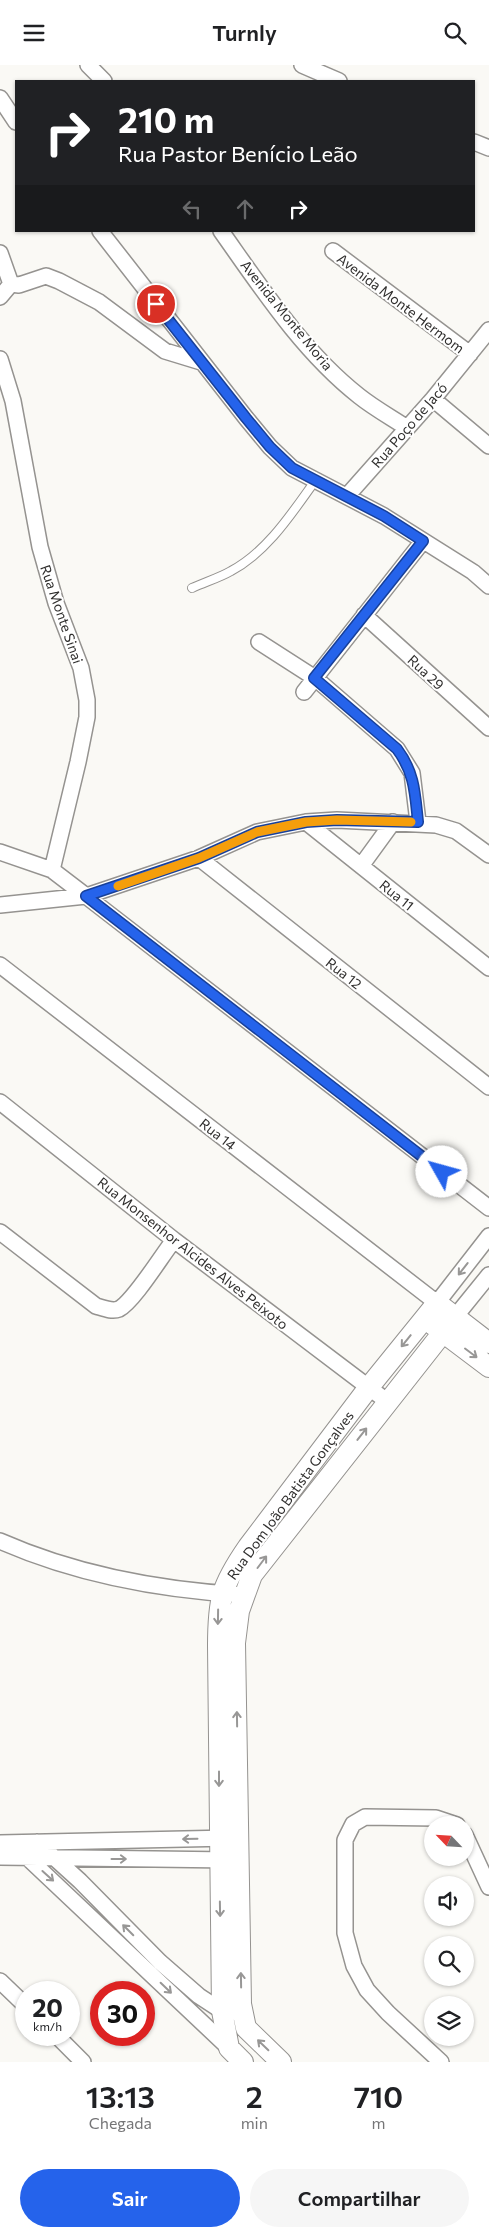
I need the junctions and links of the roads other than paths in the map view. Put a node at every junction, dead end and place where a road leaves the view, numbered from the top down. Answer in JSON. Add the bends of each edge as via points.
{"nodes":[{"id":1,"x":88,"y":65,"type":"edge"},
{"id":2,"x":310,"y":72,"type":"edge"},
{"id":3,"x":103,"y":80,"type":"edge"},
{"id":4,"x":337,"y":80,"type":"edge"},
{"id":5,"x":0,"y":98,"type":"edge"},
{"id":6,"x":15,"y":120,"type":"edge"},
{"id":7,"x":475,"y":142,"type":"edge"},
{"id":8,"x":489,"y":148,"type":"edge"},
{"id":9,"x":101,"y":232,"type":"edge"},
{"id":10,"x":222,"y":232,"type":"edge"},
{"id":11,"x":333,"y":251,"type":"dead end"},
{"id":12,"x":0,"y":253,"type":"edge"},
{"id":13,"x":11,"y":284,"type":"junction"},
{"id":14,"x":0,"y":297,"type":"edge"},
{"id":15,"x":489,"y":330,"type":"edge"},
{"id":16,"x":470,"y":354,"type":"junction"},
{"id":17,"x":0,"y":359,"type":"edge"},
{"id":18,"x":202,"y":362,"type":"junction"},
{"id":19,"x":433,"y":399,"type":"junction"},
{"id":20,"x":408,"y":428,"type":"junction"},
{"id":21,"x":489,"y":446,"type":"edge"},
{"id":22,"x":315,"y":481,"type":"junction"},
{"id":23,"x":347,"y":496,"type":"junction"},
{"id":24,"x":423,"y":541,"type":"junction"},
{"id":25,"x":489,"y":586,"type":"edge"},
{"id":26,"x":192,"y":588,"type":"dead end"},
{"id":27,"x":364,"y":615,"type":"junction"},
{"id":28,"x":259,"y":642,"type":"dead end"},
{"id":29,"x":314,"y":678,"type":"junction"},
{"id":30,"x":304,"y":692,"type":"dead end"},
{"id":31,"x":489,"y":728,"type":"edge"},
{"id":32,"x":306,"y":822,"type":"junction"},
{"id":33,"x":393,"y":822,"type":"junction"},
{"id":34,"x":418,"y":822,"type":"junction"},
{"id":35,"x":0,"y":852,"type":"edge"},
{"id":36,"x":489,"y":855,"type":"edge"},
{"id":37,"x":199,"y":858,"type":"junction"},
{"id":38,"x":361,"y":866,"type":"junction"},
{"id":39,"x":52,"y":870,"type":"junction"},
{"id":40,"x":86,"y":896,"type":"junction"},
{"id":41,"x":0,"y":905,"type":"edge"},
{"id":42,"x":0,"y":965,"type":"edge"},
{"id":43,"x":489,"y":968,"type":"edge"},
{"id":44,"x":489,"y":1087,"type":"edge"},
{"id":45,"x":0,"y":1103,"type":"edge"},
{"id":46,"x":489,"y":1208,"type":"edge"},
{"id":47,"x":0,"y":1232,"type":"edge"},
{"id":48,"x":489,"y":1236,"type":"edge"},
{"id":49,"x":174,"y":1240,"type":"junction"},
{"id":50,"x":489,"y":1275,"type":"edge"},
{"id":51,"x":437,"y":1303,"type":"junction"},
{"id":52,"x":424,"y":1319,"type":"junction"},
{"id":53,"x":449,"y":1325,"type":"junction"},
{"id":54,"x":489,"y":1343,"type":"edge"},
{"id":55,"x":489,"y":1367,"type":"edge"},
{"id":56,"x":369,"y":1387,"type":"junction"},
{"id":57,"x":388,"y":1402,"type":"junction"},
{"id":58,"x":0,"y":1541,"type":"edge"},
{"id":59,"x":221,"y":1594,"type":"junction"},
{"id":60,"x":244,"y":1595,"type":"junction"},
{"id":61,"x":424,"y":1818,"type":"edge"},
{"id":62,"x":229,"y":1838,"type":"junction"},
{"id":63,"x":37,"y":1842,"type":"junction"},
{"id":64,"x":6,"y":1843,"type":"edge"},
{"id":65,"x":474,"y":1854,"type":"edge"},
{"id":66,"x":0,"y":1857,"type":"edge"},
{"id":67,"x":27,"y":1857,"type":"junction"},
{"id":68,"x":56,"y":1859,"type":"junction"},
{"id":69,"x":239,"y":1859,"type":"junction"},
{"id":70,"x":219,"y":1860,"type":"junction"},
{"id":71,"x":489,"y":1887,"type":"edge"},
{"id":72,"x":0,"y":1981,"type":"edge"},
{"id":73,"x":15,"y":1995,"type":"edge"},
{"id":74,"x":222,"y":2011,"type":"junction"},
{"id":75,"x":246,"y":2028,"type":"junction"},
{"id":76,"x":67,"y":2046,"type":"edge"},
{"id":77,"x":236,"y":2055,"type":"edge"},
{"id":78,"x":83,"y":2062,"type":"edge"},
{"id":79,"x":281,"y":2062,"type":"edge"},
{"id":80,"x":441,"y":2062,"type":"edge"}],
"edges":[{"from":1,"to":3,"type":"street"},
{"from":2,"to":4,"type":"street"},
{"from":5,"to":6,"type":"street"},
{"from":7,"to":8,"type":"street"},
{"from":9,"to":18,"type":"street"},
{"from":10,"to":20,"type":"street","name":"Avenida Monte Moria","via":[[262,289],[328,369],[360,397]]},
{"from":11,"to":16,"type":"street","name":"Avenida Monte Hermom"},
{"from":12,"to":13,"type":"street"},
{"from":13,"to":14,"type":"street"},
{"from":13,"to":18,"type":"street","via":[[19,285],[46,277],[59,281],[99,302],[166,351]]},
{"from":15,"to":16,"type":"street","name":"Rua Poço de Jacó"},
{"from":16,"to":19,"type":"street","name":"Rua Poço de Jacó"},
{"from":17,"to":39,"type":"street","name":"Rua Monte Sinai","via":[[13,401],[40,547],[56,603],[81,667],[87,700],[78,762]]},
{"from":18,"to":22,"type":"street","via":[[270,447],[292,468]]},
{"from":19,"to":20,"type":"street","name":"Rua Poço de Jacó"},
{"from":19,"to":21,"type":"street"},
{"from":20,"to":23,"type":"street","name":"Rua Poço de Jacó"},
{"from":22,"to":23,"type":"street"},
{"from":22,"to":26,"type":"lane","via":[[289,518],[263,546],[232,571]]},
{"from":23,"to":24,"type":"street"},
{"from":24,"to":25,"type":"street","via":[[473,572]]},
{"from":24,"to":27,"type":"street"},
{"from":27,"to":29,"type":"street"},
{"from":27,"to":31,"type":"street","name":"Rua 29"},
{"from":28,"to":29,"type":"street"},
{"from":29,"to":30,"type":"street"},
{"from":29,"to":34,"type":"street","via":[[386,739],[406,762],[412,773]]},
{"from":32,"to":33,"type":"street"},
{"from":32,"to":37,"type":"street","via":[[257,832]]},
{"from":32,"to":38,"type":"street","name":"Rua 11"},
{"from":33,"to":34,"type":"street"},
{"from":33,"to":38,"type":"street"},
{"from":34,"to":36,"type":"street","via":[[456,831]]},
{"from":35,"to":39,"type":"street"},
{"from":37,"to":40,"type":"street"},
{"from":37,"to":44,"type":"street","name":"Rua 12"},
{"from":38,"to":43,"type":"street","name":"Rua 11"},
{"from":39,"to":40,"type":"street"},
{"from":40,"to":41,"type":"street"},
{"from":40,"to":46,"type":"street"},
{"from":42,"to":51,"type":"street","name":"Rua 14"},
{"from":45,"to":49,"type":"street","name":"Rua Monsenhor Alcides Alves Peixoto"},
{"from":47,"to":49,"type":"street","via":[[96,1306],[108,1310],[118,1309],[129,1301]]},
{"from":48,"to":51,"type":"street","name":"Rua Dom João Batista Gonçalves","one_way":true},
{"from":49,"to":56,"type":"street","name":"Rua Monsenhor Alcides Alves Peixoto"},
{"from":50,"to":53,"type":"street","name":"Rua Dom João Batista Gonçalves"},
{"from":51,"to":52,"type":"street","name":"Rua Dom João Batista Gonçalves"},
{"from":51,"to":53,"type":"street"},
{"from":52,"to":53,"type":"street"},
{"from":52,"to":56,"type":"street","name":"Rua Dom João Batista Gonçalves","one_way":true},
{"from":53,"to":54,"type":"street"},
{"from":53,"to":55,"type":"street","one_way":true},
{"from":53,"to":57,"type":"street","name":"Rua Dom João Batista Gonçalves"},
{"from":56,"to":57,"type":"street","name":"Rua Monsenhor Alcides Alves Peixoto"},
{"from":56,"to":59,"type":"street","name":"Rua Dom João Batista Gonçalves","via":[[248,1547],[229,1574]]},
{"from":60,"to":57,"type":"street","name":"Rua Dom João Batista Gonçalves","one_way":true,"via":[[262,1561]]},
{"from":58,"to":59,"type":"street","via":[[38,1558],[134,1583]]},
{"from":59,"to":60,"type":"street"},
{"from":59,"to":62,"type":"street","name":"Rua Dom João Batista Gonçalves","one_way":true,"via":[[218,1646]]},
{"from":62,"to":60,"type":"street","name":"Rua Dom João Batista Gonçalves","one_way":true,"via":[[235,1643]]},
{"from":61,"to":80,"type":"street","via":[[365,1817],[353,1824],[345,1840],[344,1933],[354,1966],[367,1989]]},
{"from":62,"to":63,"type":"street","one_way":true},
{"from":62,"to":69,"type":"street"},
{"from":62,"to":70,"type":"street","name":"Rua Dom João Batista Gonçalves"},
{"from":63,"to":64,"type":"street"},
{"from":63,"to":68,"type":"street"},
{"from":64,"to":67,"type":"street"},
{"from":65,"to":71,"type":"street"},
{"from":66,"to":67,"type":"street"},
{"from":67,"to":68,"type":"street"},
{"from":67,"to":77,"type":"street","one_way":true},
{"from":68,"to":70,"type":"street","one_way":true},
{"from":74,"to":68,"type":"street","one_way":true,"via":[[160,1962]]},
{"from":69,"to":70,"type":"street"},
{"from":75,"to":69,"type":"street","one_way":true,"via":[[241,2004]]},
{"from":70,"to":74,"type":"street","name":"Rua Dom João Batista Gonçalves","one_way":true},
{"from":72,"to":73,"type":"street"},
{"from":74,"to":75,"type":"street"},
{"from":74,"to":77,"type":"street","name":"Rua Dom João Batista Gonçalves"},
{"from":79,"to":75,"type":"street","one_way":true},
{"from":76,"to":78,"type":"street"}]}
